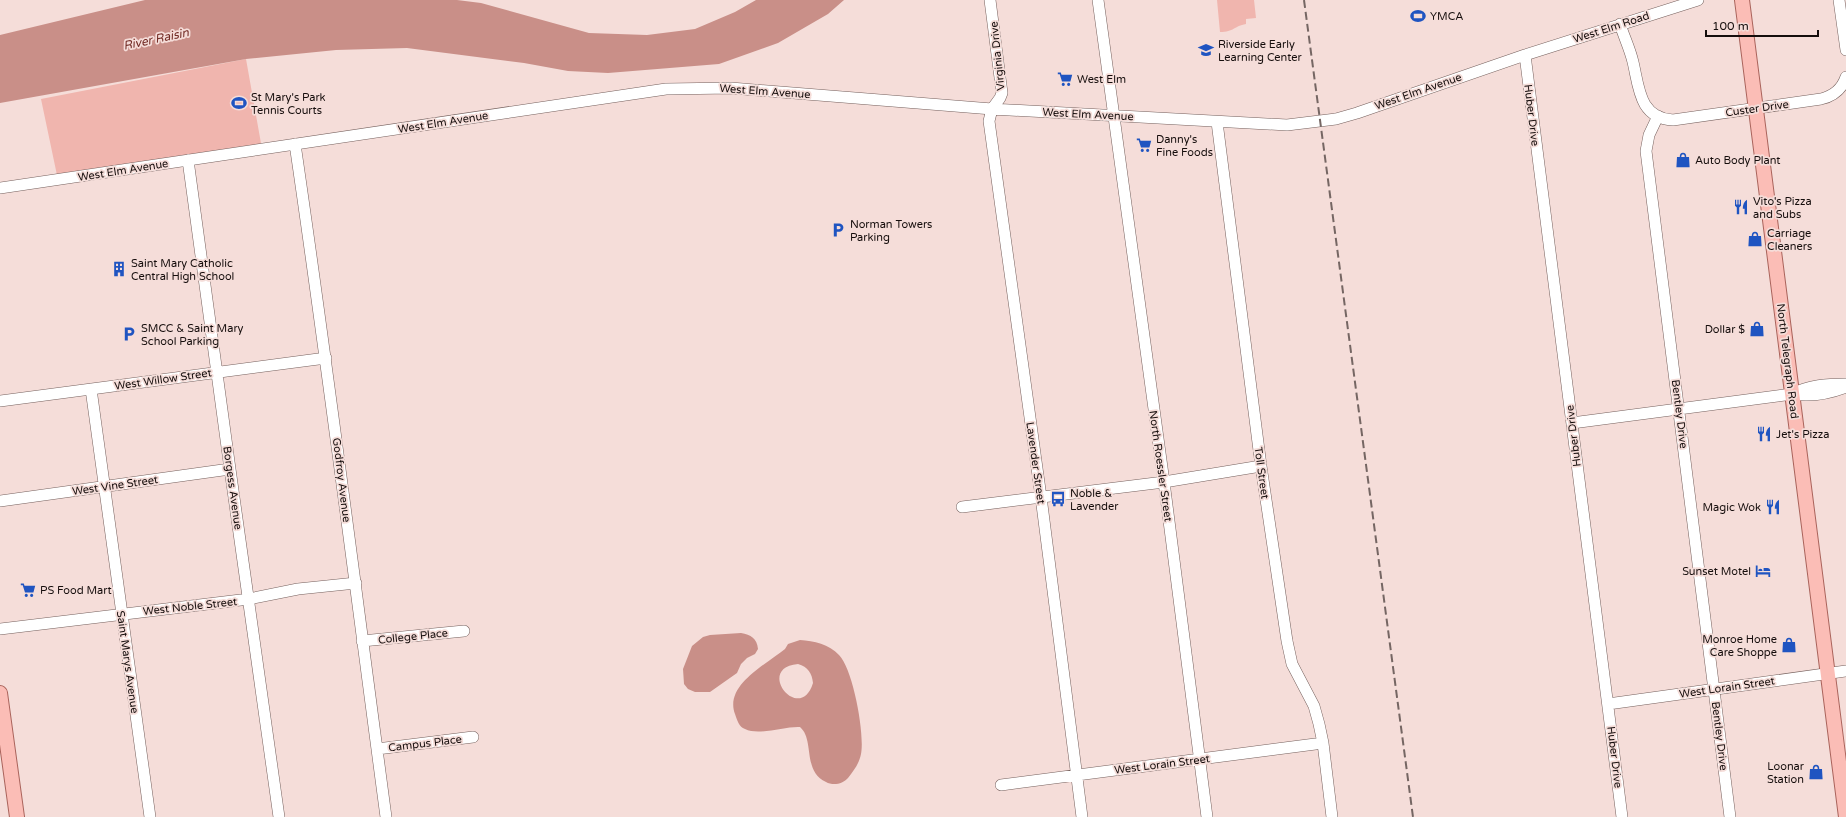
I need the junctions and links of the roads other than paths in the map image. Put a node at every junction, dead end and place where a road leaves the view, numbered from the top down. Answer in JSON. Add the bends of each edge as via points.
{"nodes":[{"id":1,"x":990,"y":0,"type":"edge"},
{"id":2,"x":1098,"y":0,"type":"edge"},
{"id":3,"x":1698,"y":0,"type":"edge"},
{"id":4,"x":1839,"y":0,"type":"edge"},
{"id":5,"x":1743,"y":1,"type":"edge"},
{"id":6,"x":1620,"y":24,"type":"junction"},
{"id":7,"x":1846,"y":50,"type":"edge"},
{"id":8,"x":1524,"y":55,"type":"junction"},
{"id":9,"x":1846,"y":77,"type":"edge"},
{"id":10,"x":1756,"y":108,"type":"junction"},
{"id":11,"x":992,"y":109,"type":"junction"},
{"id":12,"x":1114,"y":115,"type":"junction"},
{"id":13,"x":1658,"y":116,"type":"junction"},
{"id":14,"x":1217,"y":122,"type":"junction"},
{"id":15,"x":295,"y":144,"type":"junction"},
{"id":16,"x":188,"y":160,"type":"junction"},
{"id":17,"x":0,"y":188,"type":"edge"},
{"id":18,"x":326,"y":358,"type":"junction"},
{"id":19,"x":218,"y":372,"type":"junction"},
{"id":20,"x":1846,"y":384,"type":"edge"},
{"id":21,"x":1846,"y":387,"type":"edge"},
{"id":22,"x":91,"y":388,"type":"junction"},
{"id":23,"x":1792,"y":394,"type":"junction"},
{"id":24,"x":0,"y":401,"type":"edge"},
{"id":25,"x":1680,"y":409,"type":"junction"},
{"id":26,"x":1572,"y":423,"type":"junction"},
{"id":27,"x":1261,"y":466,"type":"junction"},
{"id":28,"x":230,"y":469,"type":"junction"},
{"id":29,"x":1164,"y":482,"type":"junction"},
{"id":30,"x":104,"y":487,"type":"junction"},
{"id":31,"x":1041,"y":497,"type":"junction"},
{"id":32,"x":0,"y":501,"type":"edge"},
{"id":33,"x":962,"y":506,"type":"dead end"},
{"id":34,"x":356,"y":584,"type":"junction"},
{"id":35,"x":250,"y":599,"type":"junction"},
{"id":36,"x":121,"y":614,"type":"junction"},
{"id":37,"x":0,"y":629,"type":"edge"},
{"id":38,"x":464,"y":631,"type":"dead end"},
{"id":39,"x":362,"y":641,"type":"junction"},
{"id":40,"x":1846,"y":671,"type":"edge"},
{"id":41,"x":1828,"y":674,"type":"junction"},
{"id":42,"x":1714,"y":689,"type":"junction"},
{"id":43,"x":0,"y":694,"type":"edge"},
{"id":44,"x":1608,"y":704,"type":"junction"},
{"id":45,"x":473,"y":737,"type":"dead end"},
{"id":46,"x":1323,"y":743,"type":"junction"},
{"id":47,"x":377,"y":749,"type":"junction"},
{"id":48,"x":1199,"y":760,"type":"junction"},
{"id":49,"x":1076,"y":775,"type":"junction"},
{"id":50,"x":1001,"y":785,"type":"dead end"},
{"id":51,"x":17,"y":817,"type":"edge"},
{"id":52,"x":150,"y":817,"type":"edge"},
{"id":53,"x":279,"y":817,"type":"edge"},
{"id":54,"x":386,"y":817,"type":"edge"},
{"id":55,"x":1082,"y":817,"type":"edge"},
{"id":56,"x":1207,"y":817,"type":"edge"},
{"id":57,"x":1332,"y":817,"type":"edge"},
{"id":58,"x":1622,"y":817,"type":"edge"},
{"id":59,"x":1730,"y":817,"type":"edge"},
{"id":60,"x":1846,"y":817,"type":"edge"}],
"edges":[{"from":1,"to":11,"type":"street","name":"Virginia Drive","via":[[1002,93]]},
{"from":2,"to":12,"type":"street","name":"North Roessler Street"},
{"from":3,"to":6,"type":"street","name":"West Elm Road"},
{"from":4,"to":7,"type":"street"},
{"from":5,"to":10,"type":"main road","name":"North Telegraph Road"},
{"from":6,"to":8,"type":"street","name":"West Elm Road"},
{"from":6,"to":13,"type":"street","via":[[1633,61],[1641,98],[1646,107]]},
{"from":8,"to":14,"type":"street","name":"West Elm Avenue","via":[[1336,119],[1287,125]]},
{"from":8,"to":26,"type":"street","name":"Huber Drive"},
{"from":9,"to":10,"type":"street","name":"Custer Drive","via":[[1838,90],[1828,97]]},
{"from":10,"to":13,"type":"street","name":"Custer Drive","via":[[1673,120]]},
{"from":10,"to":23,"type":"main road","name":"North Telegraph Road"},
{"from":11,"to":12,"type":"street","name":"West Elm Avenue"},
{"from":11,"to":15,"type":"street","name":"West Elm Avenue","via":[[731,88],[666,89]]},
{"from":11,"to":31,"type":"street","name":"Lavender Street","via":[[989,121]]},
{"from":12,"to":14,"type":"street","name":"West Elm Avenue"},
{"from":12,"to":29,"type":"street","name":"North Roessler Street"},
{"from":13,"to":25,"type":"street","name":"Bentley Drive","via":[[1649,135],[1646,151]]},
{"from":14,"to":27,"type":"street","name":"Toll Street"},
{"from":15,"to":16,"type":"street","name":"West Elm Avenue"},
{"from":15,"to":18,"type":"street","name":"Godfroy Avenue"},
{"from":16,"to":17,"type":"street","name":"West Elm Avenue"},
{"from":16,"to":19,"type":"street","name":"Borgess Avenue"},
{"from":18,"to":19,"type":"street","name":"West Willow Street"},
{"from":18,"to":34,"type":"street","name":"Godfroy Avenue"},
{"from":19,"to":22,"type":"street","name":"West Willow Street"},
{"from":19,"to":28,"type":"street","name":"Borgess Avenue"},
{"from":20,"to":23,"type":"street","via":[[1804,388]]},
{"from":21,"to":23,"type":"street","via":[[1831,393],[1805,396]]},
{"from":22,"to":24,"type":"street","name":"West Willow Street"},
{"from":22,"to":30,"type":"street","name":"Saint Marys Avenue"},
{"from":23,"to":25,"type":"street"},
{"from":23,"to":41,"type":"main road","name":"North Telegraph Road"},
{"from":25,"to":26,"type":"street"},
{"from":25,"to":42,"type":"street","name":"Bentley Drive"},
{"from":26,"to":44,"type":"street","name":"Huber Drive"},
{"from":27,"to":29,"type":"street"},
{"from":27,"to":46,"type":"street","name":"Toll Street","via":[[1292,664],[1314,706]]},
{"from":28,"to":30,"type":"street","name":"West Vine Street"},
{"from":28,"to":35,"type":"street","name":"Borgess Avenue"},
{"from":29,"to":31,"type":"street"},
{"from":29,"to":48,"type":"street","name":"North Roessler Street"},
{"from":30,"to":32,"type":"street","name":"West Vine Street"},
{"from":30,"to":36,"type":"street","name":"Saint Marys Avenue"},
{"from":31,"to":33,"type":"street"},
{"from":31,"to":49,"type":"street","name":"Lavender Street"},
{"from":34,"to":35,"type":"street","name":"West Noble Street","via":[[298,589]]},
{"from":34,"to":39,"type":"street","name":"Godfroy Avenue"},
{"from":35,"to":36,"type":"street","name":"West Noble Street"},
{"from":35,"to":53,"type":"street","name":"Borgess Avenue"},
{"from":36,"to":37,"type":"street","name":"West Noble Street"},
{"from":36,"to":52,"type":"street","name":"Saint Marys Avenue"},
{"from":38,"to":39,"type":"street","name":"College Place"},
{"from":39,"to":47,"type":"street","name":"Godfroy Avenue"},
{"from":40,"to":41,"type":"street","name":"West Lorain Street"},
{"from":41,"to":42,"type":"street","name":"West Lorain Street"},
{"from":41,"to":60,"type":"main road","name":"North Telegraph Road"},
{"from":42,"to":44,"type":"street","name":"West Lorain Street"},
{"from":42,"to":59,"type":"street","name":"Bentley Drive"},
{"from":43,"to":51,"type":"main road"},
{"from":44,"to":58,"type":"street","name":"Huber Drive"},
{"from":45,"to":47,"type":"street","name":"Campus Place"},
{"from":46,"to":48,"type":"street","name":"West Lorain Street"},
{"from":46,"to":57,"type":"street","name":"Toll Street"},
{"from":47,"to":54,"type":"street","name":"Godfroy Avenue"},
{"from":48,"to":49,"type":"street","name":"West Lorain Street"},
{"from":48,"to":56,"type":"street","name":"North Roessler Street"},
{"from":49,"to":50,"type":"street","name":"West Lorain Street"},
{"from":49,"to":55,"type":"street","name":"Lavender Street"}]}
